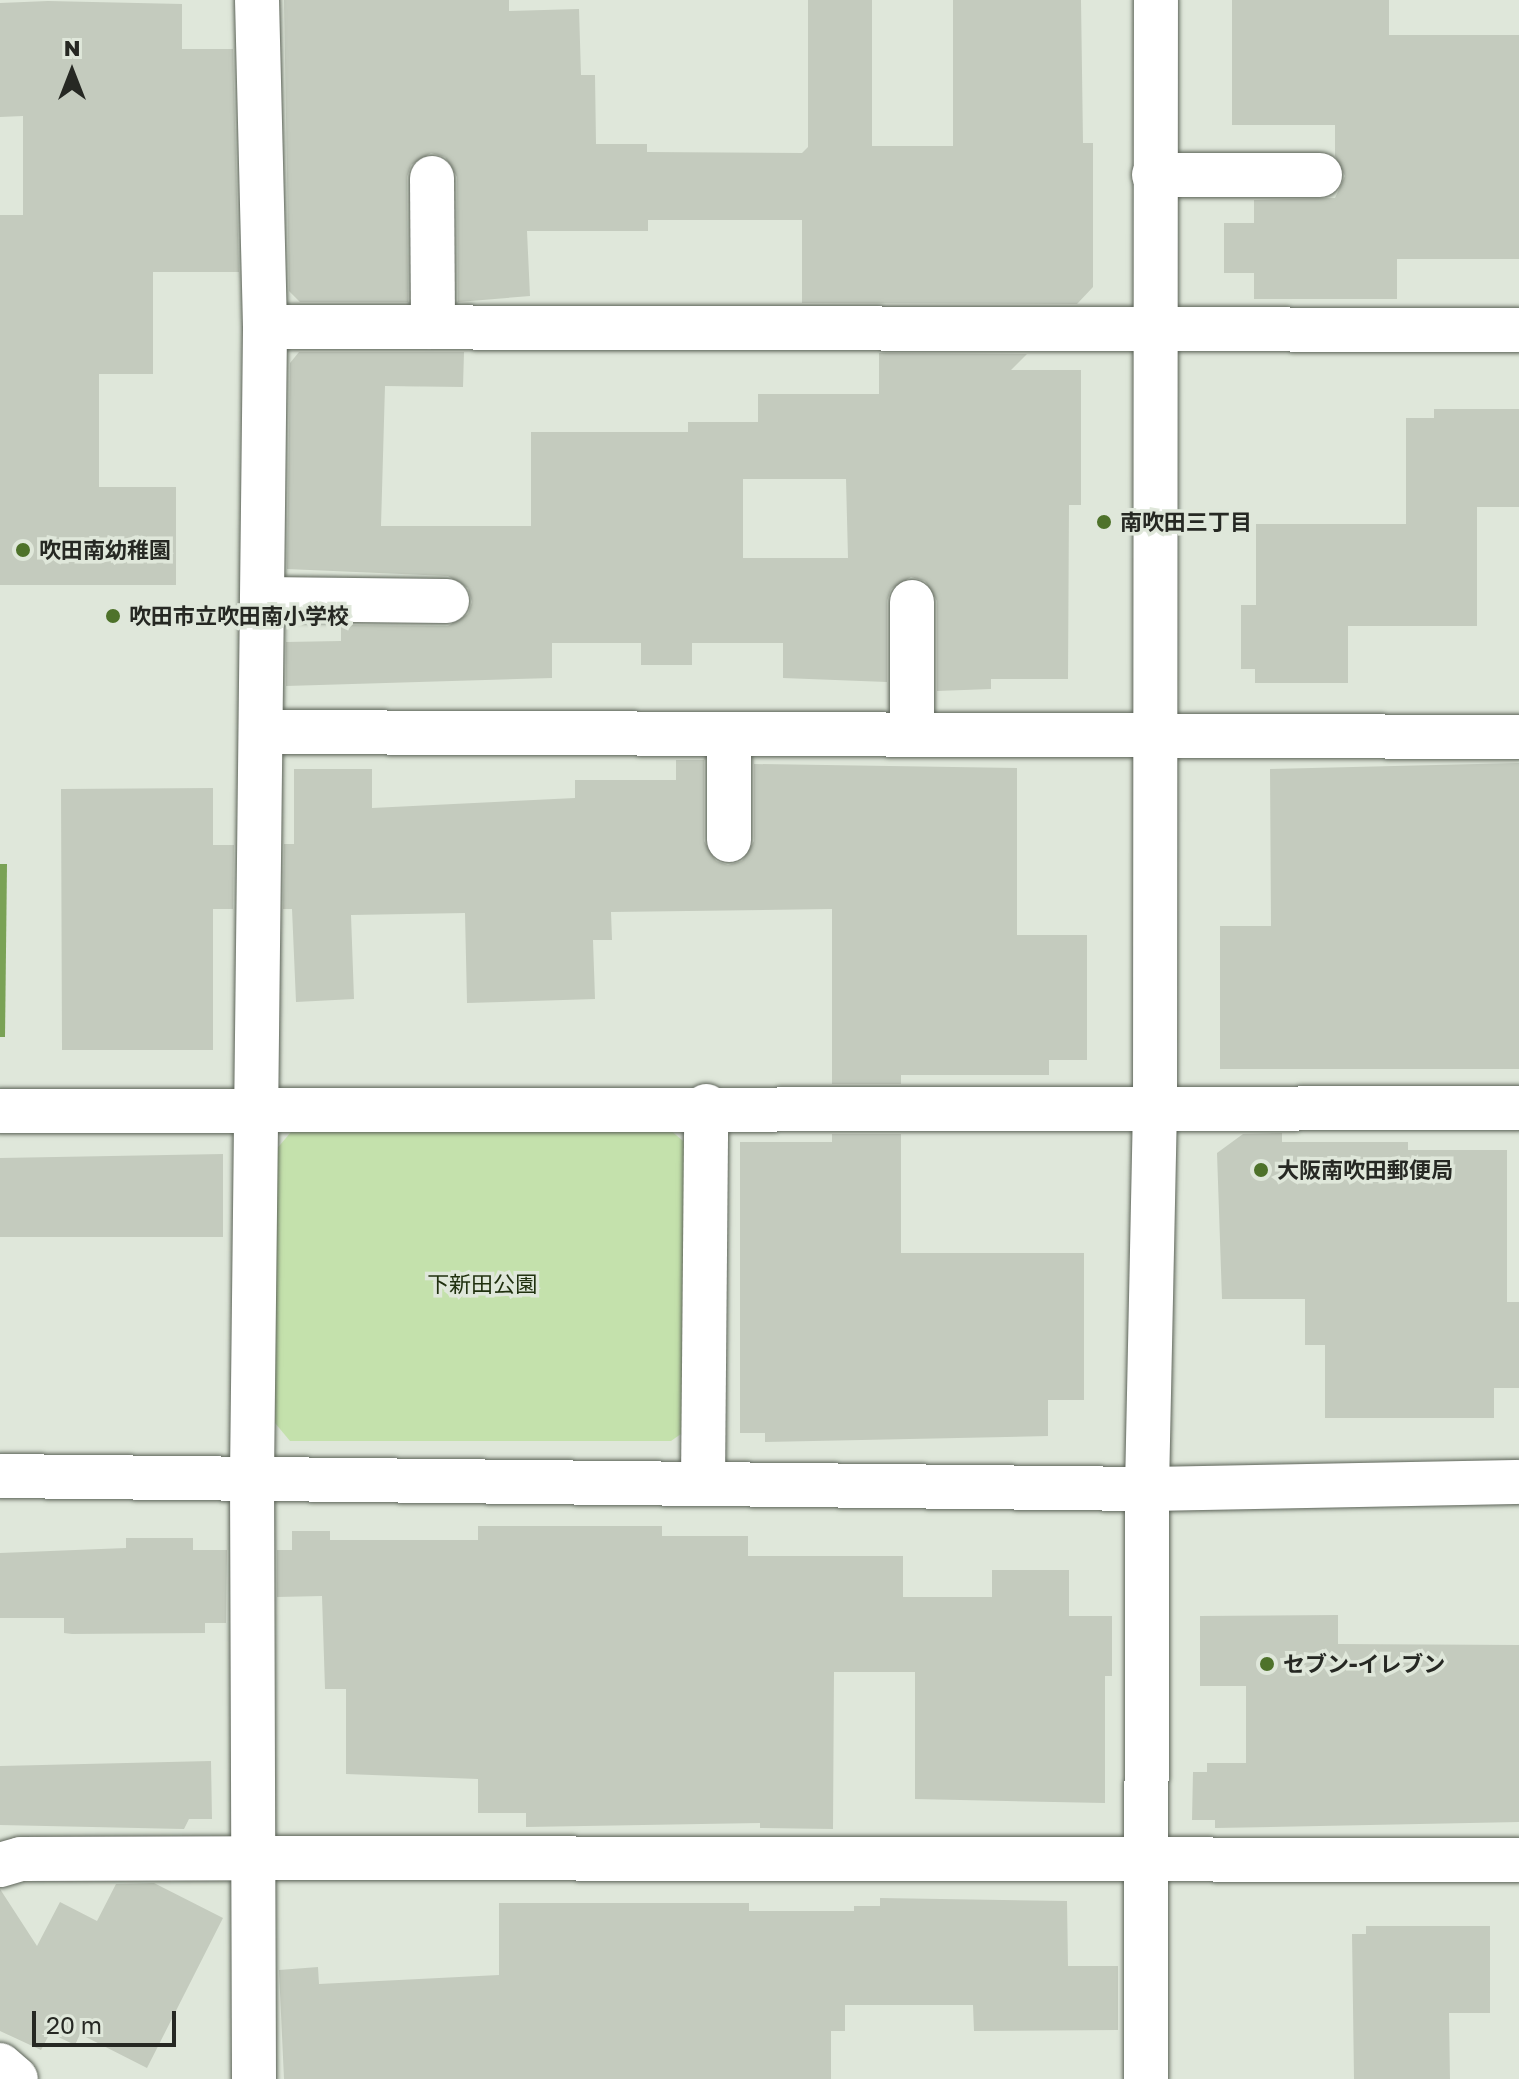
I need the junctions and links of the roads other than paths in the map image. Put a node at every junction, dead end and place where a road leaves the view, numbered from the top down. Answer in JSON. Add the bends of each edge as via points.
{"nodes":[{"id":1,"x":257,"y":0,"type":"edge"},
{"id":2,"x":1156,"y":0,"type":"edge"},
{"id":3,"x":1154,"y":175,"type":"junction"},
{"id":4,"x":1320,"y":175,"type":"dead end"},
{"id":5,"x":432,"y":178,"type":"dead end"},
{"id":6,"x":265,"y":327,"type":"junction"},
{"id":7,"x":433,"y":327,"type":"junction"},
{"id":8,"x":1157,"y":328,"type":"junction"},
{"id":9,"x":1519,"y":330,"type":"edge"},
{"id":10,"x":263,"y":599,"type":"junction"},
{"id":11,"x":447,"y":601,"type":"dead end"},
{"id":12,"x":912,"y":602,"type":"dead end"},
{"id":13,"x":261,"y":732,"type":"junction"},
{"id":14,"x":1156,"y":733,"type":"junction"},
{"id":15,"x":912,"y":734,"type":"junction"},
{"id":16,"x":729,"y":735,"type":"junction"},
{"id":17,"x":1519,"y":737,"type":"edge"},
{"id":18,"x":729,"y":840,"type":"dead end"},
{"id":19,"x":706,"y":1106,"type":"junction"},
{"id":20,"x":1155,"y":1106,"type":"junction"},
{"id":21,"x":1519,"y":1108,"type":"edge"},
{"id":22,"x":0,"y":1111,"type":"edge"},
{"id":23,"x":260,"y":1113,"type":"junction"},
{"id":24,"x":0,"y":1476,"type":"edge"},
{"id":25,"x":252,"y":1476,"type":"junction"},
{"id":26,"x":703,"y":1482,"type":"junction"},
{"id":27,"x":1519,"y":1482,"type":"edge"},
{"id":28,"x":1147,"y":1489,"type":"junction"},
{"id":29,"x":254,"y":1858,"type":"junction"},
{"id":30,"x":1519,"y":1860,"type":"edge"},
{"id":31,"x":1146,"y":1862,"type":"junction"},
{"id":32,"x":0,"y":1865,"type":"edge"},
{"id":33,"x":0,"y":2065,"type":"edge"},
{"id":34,"x":16,"y":2079,"type":"edge"},
{"id":35,"x":254,"y":2079,"type":"edge"},
{"id":36,"x":1146,"y":2079,"type":"edge"}],
"edges":[{"from":1,"to":6,"type":"street"},
{"from":2,"to":3,"type":"street"},
{"from":3,"to":4,"type":"street"},
{"from":3,"to":8,"type":"street"},
{"from":5,"to":7,"type":"street"},
{"from":6,"to":7,"type":"street"},
{"from":6,"to":10,"type":"street"},
{"from":7,"to":8,"type":"street"},
{"from":8,"to":9,"type":"street"},
{"from":8,"to":14,"type":"street"},
{"from":10,"to":11,"type":"street"},
{"from":10,"to":13,"type":"street"},
{"from":12,"to":15,"type":"street"},
{"from":13,"to":16,"type":"street"},
{"from":13,"to":23,"type":"street"},
{"from":14,"to":15,"type":"street"},
{"from":14,"to":17,"type":"street"},
{"from":14,"to":20,"type":"street"},
{"from":15,"to":16,"type":"street"},
{"from":16,"to":18,"type":"street"},
{"from":19,"to":20,"type":"street"},
{"from":19,"to":23,"type":"street"},
{"from":19,"to":26,"type":"street"},
{"from":20,"to":21,"type":"street"},
{"from":20,"to":28,"type":"street"},
{"from":22,"to":23,"type":"street"},
{"from":23,"to":25,"type":"street"},
{"from":24,"to":25,"type":"street"},
{"from":25,"to":26,"type":"street"},
{"from":25,"to":29,"type":"street"},
{"from":26,"to":28,"type":"street"},
{"from":27,"to":28,"type":"street"},
{"from":28,"to":31,"type":"street"},
{"from":29,"to":31,"type":"street"},
{"from":29,"to":32,"type":"street","via":[[21,1859]]},
{"from":29,"to":35,"type":"street"},
{"from":30,"to":31,"type":"street"},
{"from":31,"to":36,"type":"street"},
{"from":33,"to":34,"type":"street"}]}
